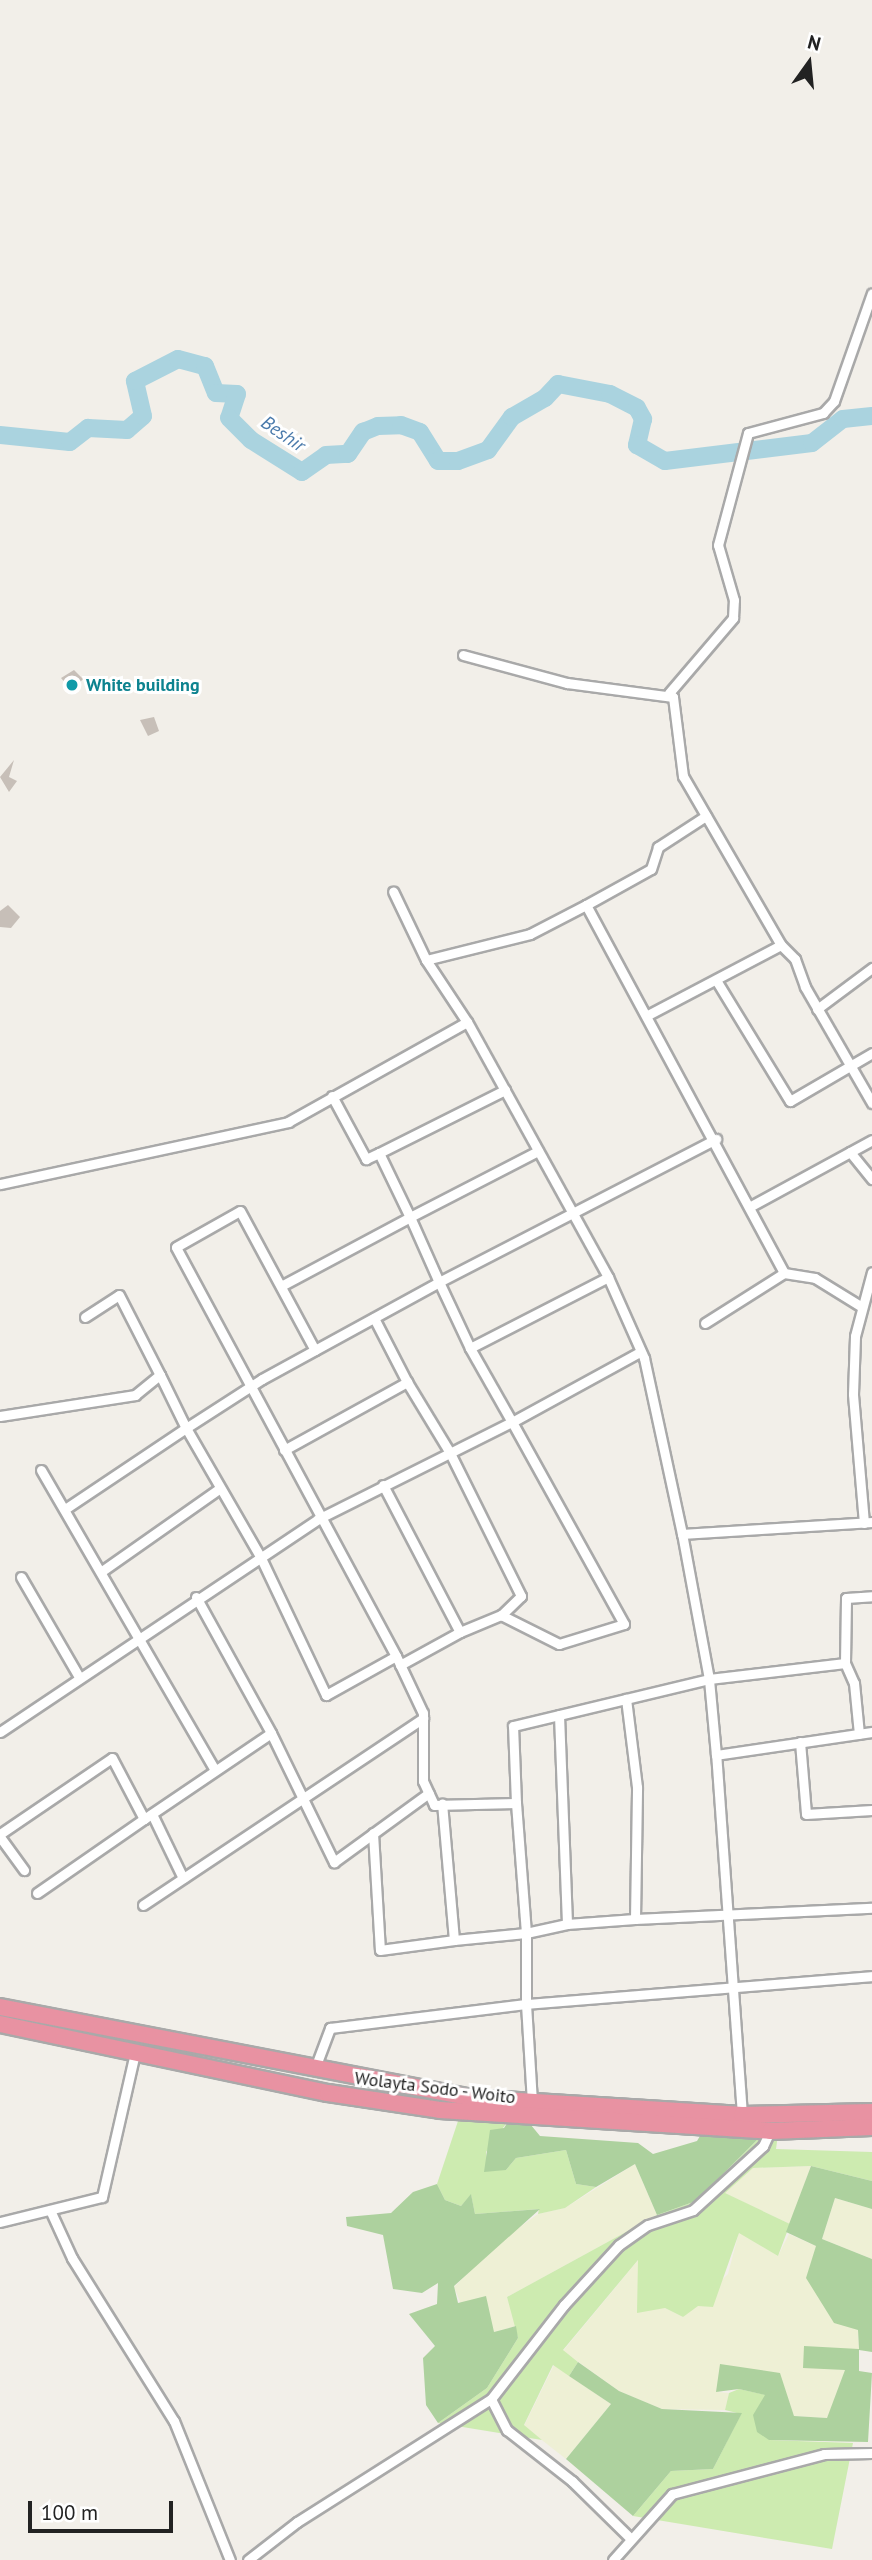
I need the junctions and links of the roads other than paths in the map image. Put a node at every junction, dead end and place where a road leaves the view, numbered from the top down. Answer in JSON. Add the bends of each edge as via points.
{"nodes":[{"id":1,"x":872,"y":293,"type":"edge"},
{"id":2,"x":463,"y":655,"type":"dead end"},
{"id":3,"x":669,"y":693,"type":"junction"},
{"id":4,"x":706,"y":817,"type":"junction"},
{"id":5,"x":393,"y":891,"type":"dead end"},
{"id":6,"x":586,"y":905,"type":"junction"},
{"id":7,"x":781,"y":945,"type":"junction"},
{"id":8,"x":426,"y":960,"type":"junction"},
{"id":9,"x":872,"y":968,"type":"edge"},
{"id":10,"x":716,"y":979,"type":"junction"},
{"id":11,"x":817,"y":1009,"type":"junction"},
{"id":12,"x":648,"y":1015,"type":"junction"},
{"id":13,"x":467,"y":1022,"type":"junction"},
{"id":14,"x":872,"y":1053,"type":"edge"},
{"id":15,"x":851,"y":1066,"type":"junction"},
{"id":16,"x":505,"y":1090,"type":"junction"},
{"id":17,"x":332,"y":1096,"type":"junction"},
{"id":18,"x":872,"y":1103,"type":"edge"},
{"id":19,"x":716,"y":1139,"type":"junction"},
{"id":20,"x":872,"y":1140,"type":"edge"},
{"id":21,"x":538,"y":1151,"type":"junction"},
{"id":22,"x":850,"y":1152,"type":"junction"},
{"id":23,"x":379,"y":1153,"type":"junction"},
{"id":24,"x":872,"y":1179,"type":"edge"},
{"id":25,"x":0,"y":1184,"type":"edge"},
{"id":26,"x":751,"y":1206,"type":"junction"},
{"id":27,"x":573,"y":1214,"type":"junction"},
{"id":28,"x":410,"y":1217,"type":"junction"},
{"id":29,"x":872,"y":1272,"type":"edge"},
{"id":30,"x":785,"y":1273,"type":"junction"},
{"id":31,"x":608,"y":1277,"type":"junction"},
{"id":32,"x":439,"y":1282,"type":"junction"},
{"id":33,"x":281,"y":1286,"type":"junction"},
{"id":34,"x":862,"y":1307,"type":"junction"},
{"id":35,"x":85,"y":1317,"type":"dead end"},
{"id":36,"x":374,"y":1318,"type":"junction"},
{"id":37,"x":705,"y":1323,"type":"dead end"},
{"id":38,"x":470,"y":1348,"type":"junction"},
{"id":39,"x":315,"y":1350,"type":"junction"},
{"id":40,"x":640,"y":1352,"type":"junction"},
{"id":41,"x":160,"y":1376,"type":"junction"},
{"id":42,"x":407,"y":1382,"type":"junction"},
{"id":43,"x":252,"y":1385,"type":"junction"},
{"id":44,"x":0,"y":1416,"type":"edge"},
{"id":45,"x":512,"y":1422,"type":"junction"},
{"id":46,"x":186,"y":1428,"type":"junction"},
{"id":47,"x":284,"y":1450,"type":"junction"},
{"id":48,"x":449,"y":1451,"type":"junction"},
{"id":49,"x":41,"y":1470,"type":"dead end"},
{"id":50,"x":383,"y":1485,"type":"junction"},
{"id":51,"x":220,"y":1488,"type":"junction"},
{"id":52,"x":65,"y":1509,"type":"junction"},
{"id":53,"x":318,"y":1519,"type":"junction"},
{"id":54,"x":868,"y":1522,"type":"edge"},
{"id":55,"x":682,"y":1534,"type":"junction"},
{"id":56,"x":260,"y":1556,"type":"junction"},
{"id":57,"x":102,"y":1571,"type":"junction"},
{"id":58,"x":21,"y":1577,"type":"dead end"},
{"id":59,"x":872,"y":1596,"type":"edge"},
{"id":60,"x":196,"y":1597,"type":"junction"},
{"id":61,"x":501,"y":1615,"type":"junction"},
{"id":62,"x":460,"y":1632,"type":"junction"},
{"id":63,"x":140,"y":1634,"type":"junction"},
{"id":64,"x":398,"y":1661,"type":"junction"},
{"id":65,"x":845,"y":1663,"type":"junction"},
{"id":66,"x":79,"y":1677,"type":"junction"},
{"id":67,"x":709,"y":1679,"type":"junction"},
{"id":68,"x":626,"y":1699,"type":"junction"},
{"id":69,"x":559,"y":1715,"type":"junction"},
{"id":70,"x":423,"y":1718,"type":"junction"},
{"id":71,"x":0,"y":1732,"type":"edge"},
{"id":72,"x":872,"y":1732,"type":"edge"},
{"id":73,"x":271,"y":1733,"type":"junction"},
{"id":74,"x":859,"y":1734,"type":"junction"},
{"id":75,"x":800,"y":1742,"type":"junction"},
{"id":76,"x":716,"y":1755,"type":"junction"},
{"id":77,"x":215,"y":1770,"type":"junction"},
{"id":78,"x":429,"y":1793,"type":"junction"},
{"id":79,"x":303,"y":1795,"type":"junction"},
{"id":80,"x":516,"y":1803,"type":"junction"},
{"id":81,"x":442,"y":1804,"type":"junction"},
{"id":82,"x":872,"y":1810,"type":"edge"},
{"id":83,"x":148,"y":1816,"type":"junction"},
{"id":84,"x":373,"y":1833,"type":"junction"},
{"id":85,"x":0,"y":1835,"type":"edge"},
{"id":86,"x":24,"y":1870,"type":"dead end"},
{"id":87,"x":183,"y":1878,"type":"junction"},
{"id":88,"x":37,"y":1893,"type":"dead end"},
{"id":89,"x":143,"y":1905,"type":"dead end"},
{"id":90,"x":872,"y":1908,"type":"edge"},
{"id":91,"x":727,"y":1913,"type":"junction"},
{"id":92,"x":635,"y":1919,"type":"junction"},
{"id":93,"x":567,"y":1924,"type":"junction"},
{"id":94,"x":526,"y":1933,"type":"junction"},
{"id":95,"x":454,"y":1940,"type":"junction"},
{"id":96,"x":872,"y":1976,"type":"edge"},
{"id":97,"x":730,"y":1985,"type":"junction"},
{"id":98,"x":526,"y":2004,"type":"junction"},
{"id":99,"x":0,"y":2007,"type":"edge"},
{"id":100,"x":0,"y":2024,"type":"edge"},
{"id":101,"x":135,"y":2053,"type":"junction"},
{"id":102,"x":275,"y":2060,"type":"junction"},
{"id":103,"x":316,"y":2068,"type":"junction"},
{"id":104,"x":270,"y":2081,"type":"junction"},
{"id":105,"x":532,"y":2102,"type":"junction"},
{"id":106,"x":872,"y":2112,"type":"edge"},
{"id":107,"x":742,"y":2115,"type":"junction"},
{"id":108,"x":533,"y":2119,"type":"junction"},
{"id":109,"x":872,"y":2127,"type":"edge"},
{"id":110,"x":771,"y":2131,"type":"junction"},
{"id":111,"x":50,"y":2210,"type":"junction"},
{"id":112,"x":0,"y":2222,"type":"edge"},
{"id":113,"x":491,"y":2399,"type":"junction"},
{"id":114,"x":872,"y":2453,"type":"edge"},
{"id":115,"x":629,"y":2538,"type":"junction"},
{"id":116,"x":230,"y":2560,"type":"edge"},
{"id":117,"x":247,"y":2560,"type":"edge"},
{"id":118,"x":613,"y":2560,"type":"edge"}],
"edges":[{"from":1,"to":3,"type":"street","via":[[834,401],[823,413],[748,433],[718,545],[734,600],[733,618]]},
{"from":2,"to":3,"type":"street","via":[[568,683]]},
{"from":3,"to":4,"type":"street","via":[[677,708],[682,776]]},
{"from":4,"to":6,"type":"street","via":[[658,847],[651,869]]},
{"from":4,"to":7,"type":"street"},
{"from":5,"to":8,"type":"street"},
{"from":6,"to":8,"type":"street","via":[[530,934]]},
{"from":6,"to":12,"type":"street"},
{"from":7,"to":10,"type":"street"},
{"from":7,"to":11,"type":"street","via":[[795,959]]},
{"from":8,"to":13,"type":"street"},
{"from":9,"to":11,"type":"street"},
{"from":10,"to":12,"type":"street"},
{"from":10,"to":15,"type":"street","via":[[790,1101]]},
{"from":11,"to":15,"type":"street"},
{"from":12,"to":19,"type":"street"},
{"from":13,"to":16,"type":"street"},
{"from":13,"to":17,"type":"street"},
{"from":14,"to":15,"type":"street"},
{"from":15,"to":18,"type":"street"},
{"from":16,"to":21,"type":"street"},
{"from":16,"to":23,"type":"street"},
{"from":17,"to":23,"type":"street","via":[[366,1159]]},
{"from":17,"to":25,"type":"street","via":[[288,1122]]},
{"from":19,"to":26,"type":"street"},
{"from":19,"to":27,"type":"street"},
{"from":20,"to":22,"type":"street"},
{"from":21,"to":27,"type":"street"},
{"from":21,"to":28,"type":"street"},
{"from":22,"to":24,"type":"street"},
{"from":22,"to":26,"type":"street"},
{"from":23,"to":28,"type":"street"},
{"from":26,"to":30,"type":"street"},
{"from":27,"to":31,"type":"street"},
{"from":27,"to":32,"type":"street"},
{"from":28,"to":32,"type":"street"},
{"from":28,"to":33,"type":"street"},
{"from":29,"to":34,"type":"street"},
{"from":30,"to":34,"type":"street","via":[[815,1278]]},
{"from":30,"to":37,"type":"street"},
{"from":31,"to":38,"type":"street"},
{"from":31,"to":40,"type":"street"},
{"from":32,"to":36,"type":"street"},
{"from":32,"to":38,"type":"street"},
{"from":33,"to":39,"type":"street"},
{"from":33,"to":43,"type":"street","via":[[240,1212],[176,1247]]},
{"from":34,"to":54,"type":"street","via":[[853,1394]]},
{"from":35,"to":41,"type":"street","via":[[119,1295]]},
{"from":36,"to":39,"type":"street"},
{"from":36,"to":42,"type":"street"},
{"from":38,"to":45,"type":"street"},
{"from":39,"to":43,"type":"street"},
{"from":40,"to":45,"type":"street"},
{"from":40,"to":55,"type":"street"},
{"from":41,"to":44,"type":"street","via":[[135,1395]]},
{"from":41,"to":46,"type":"street"},
{"from":42,"to":47,"type":"street"},
{"from":42,"to":48,"type":"street"},
{"from":43,"to":46,"type":"street"},
{"from":43,"to":47,"type":"street"},
{"from":45,"to":48,"type":"street"},
{"from":45,"to":61,"type":"street","via":[[624,1624],[559,1644]]},
{"from":46,"to":51,"type":"street"},
{"from":46,"to":52,"type":"street"},
{"from":47,"to":53,"type":"street"},
{"from":48,"to":50,"type":"street"},
{"from":48,"to":61,"type":"street","via":[[521,1596]]},
{"from":49,"to":52,"type":"street"},
{"from":50,"to":53,"type":"street"},
{"from":50,"to":62,"type":"street"},
{"from":51,"to":56,"type":"street"},
{"from":51,"to":57,"type":"street"},
{"from":52,"to":57,"type":"street"},
{"from":53,"to":56,"type":"street"},
{"from":53,"to":64,"type":"street"},
{"from":54,"to":55,"type":"street"},
{"from":55,"to":67,"type":"street"},
{"from":56,"to":60,"type":"street"},
{"from":56,"to":64,"type":"street","via":[[326,1695]]},
{"from":57,"to":63,"type":"street"},
{"from":58,"to":66,"type":"street"},
{"from":59,"to":65,"type":"street","via":[[846,1598]]},
{"from":60,"to":63,"type":"street"},
{"from":60,"to":73,"type":"street"},
{"from":61,"to":62,"type":"street"},
{"from":62,"to":64,"type":"street"},
{"from":63,"to":66,"type":"street"},
{"from":63,"to":77,"type":"street"},
{"from":64,"to":70,"type":"street"},
{"from":65,"to":67,"type":"street"},
{"from":65,"to":74,"type":"street","via":[[854,1683]]},
{"from":66,"to":71,"type":"street"},
{"from":67,"to":68,"type":"street"},
{"from":67,"to":76,"type":"street"},
{"from":68,"to":69,"type":"street"},
{"from":68,"to":92,"type":"street","via":[[637,1787]]},
{"from":69,"to":80,"type":"street","via":[[513,1726]]},
{"from":69,"to":93,"type":"street"},
{"from":70,"to":78,"type":"street","via":[[423,1781]]},
{"from":70,"to":79,"type":"street"},
{"from":72,"to":74,"type":"street"},
{"from":73,"to":77,"type":"street"},
{"from":73,"to":79,"type":"street"},
{"from":74,"to":75,"type":"street"},
{"from":75,"to":76,"type":"street"},
{"from":75,"to":82,"type":"street","via":[[806,1814]]},
{"from":76,"to":91,"type":"street"},
{"from":77,"to":83,"type":"street"},
{"from":78,"to":81,"type":"street","via":[[434,1805]]},
{"from":78,"to":84,"type":"street"},
{"from":79,"to":84,"type":"street","via":[[334,1862]]},
{"from":79,"to":87,"type":"street"},
{"from":80,"to":81,"type":"street"},
{"from":80,"to":94,"type":"street"},
{"from":81,"to":95,"type":"street"},
{"from":83,"to":85,"type":"street","via":[[113,1758]]},
{"from":83,"to":87,"type":"street"},
{"from":83,"to":88,"type":"street"},
{"from":84,"to":95,"type":"street","via":[[380,1950]]},
{"from":85,"to":86,"type":"street"},
{"from":87,"to":89,"type":"street"},
{"from":90,"to":91,"type":"street"},
{"from":91,"to":92,"type":"street"},
{"from":91,"to":97,"type":"street"},
{"from":92,"to":93,"type":"street"},
{"from":93,"to":94,"type":"street"},
{"from":94,"to":95,"type":"street"},
{"from":94,"to":98,"type":"street"},
{"from":96,"to":97,"type":"street"},
{"from":97,"to":98,"type":"street"},
{"from":97,"to":107,"type":"street"},
{"from":98,"to":103,"type":"street","via":[[330,2028]]},
{"from":98,"to":105,"type":"street"},
{"from":99,"to":102,"type":"highway","name":"Wolayta Sodo - Woito"},
{"from":100,"to":101,"type":"highway","name":"Wolayta Sodo - Woito"},
{"from":101,"to":104,"type":"highway","name":"Wolayta Sodo - Woito"},
{"from":101,"to":111,"type":"street","via":[[102,2197]]},
{"from":102,"to":103,"type":"highway","name":"Wolayta Sodo - Woito"},
{"from":102,"to":104,"type":"highway"},
{"from":103,"to":105,"type":"highway","name":"Wolayta Sodo - Woito","via":[[471,2098]]},
{"from":104,"to":108,"type":"highway","name":"Wolayta Sodo - Woito","via":[[440,2110]]},
{"from":105,"to":107,"type":"highway","name":"Wolayta Sodo - Woito"},
{"from":105,"to":108,"type":"street"},
{"from":106,"to":107,"type":"highway","name":"Wolayta Sodo - Woito"},
{"from":108,"to":110,"type":"highway","name":"Wolayta Sodo - Woito"},
{"from":109,"to":110,"type":"highway","name":"Wolayta Sodo - Woito"},
{"from":110,"to":113,"type":"street","via":[[764,2146],[693,2210],[648,2225],[619,2245],[564,2305]]},
{"from":111,"to":112,"type":"street"},
{"from":111,"to":116,"type":"street","via":[[72,2258],[174,2421]]},
{"from":113,"to":115,"type":"street","via":[[507,2430],[572,2481]]},
{"from":113,"to":117,"type":"street","via":[[297,2522]]},
{"from":114,"to":115,"type":"street","via":[[824,2454],[705,2481],[672,2494]]},
{"from":115,"to":118,"type":"street"}]}
